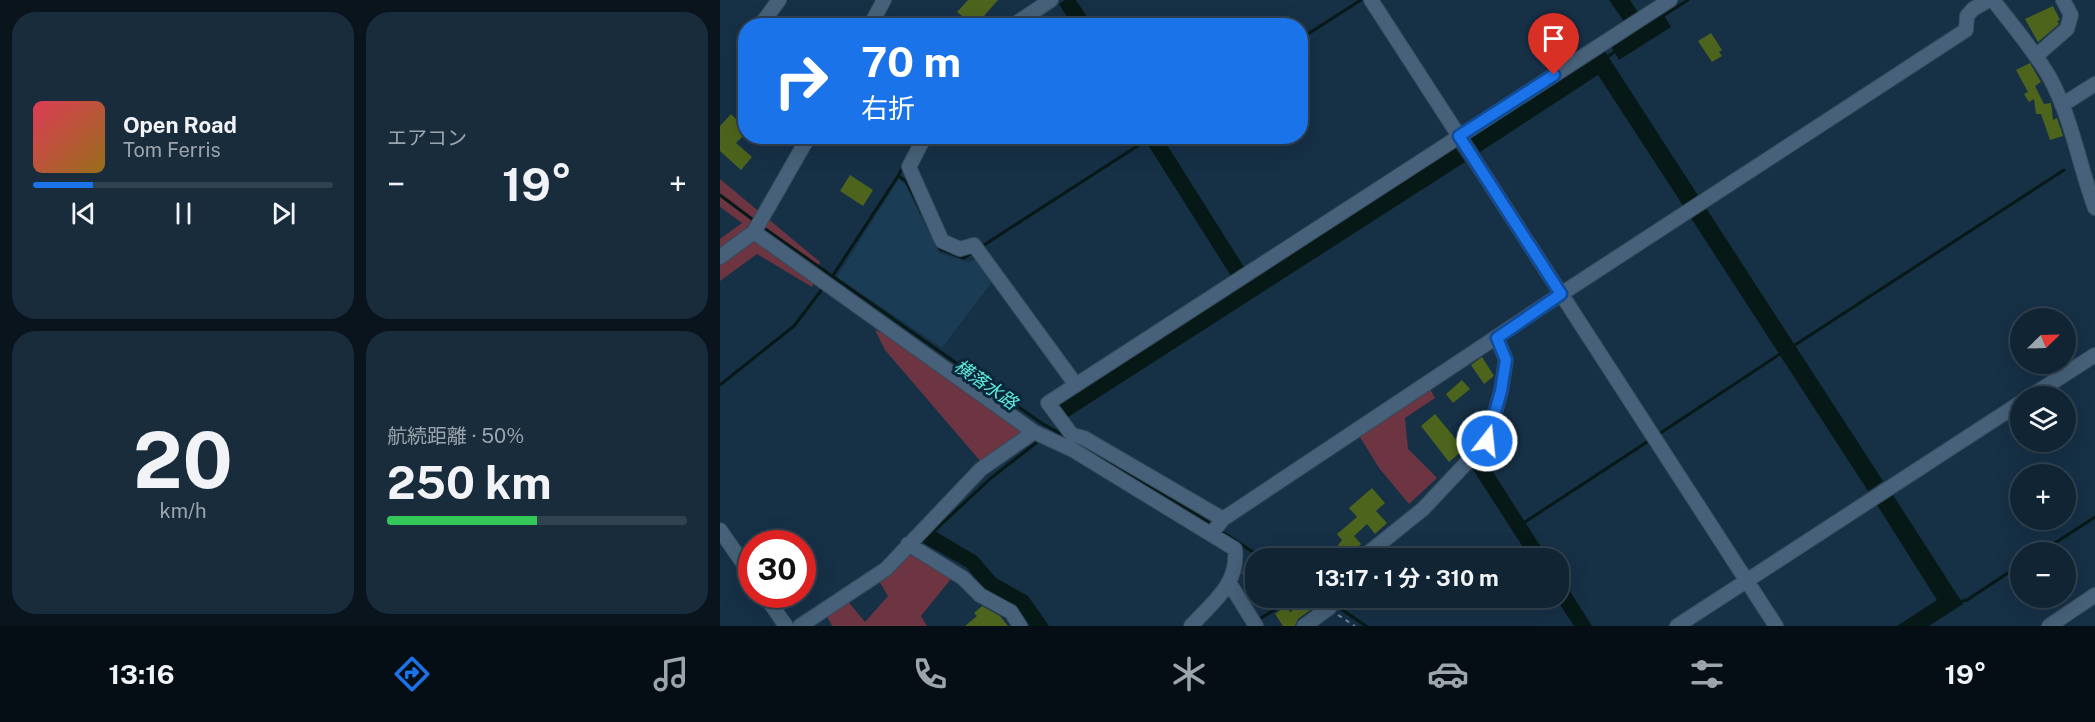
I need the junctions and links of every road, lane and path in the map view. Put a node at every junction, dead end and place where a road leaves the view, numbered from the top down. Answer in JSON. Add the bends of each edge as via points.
{"nodes":[{"id":1,"x":779,"y":0,"type":"edge"},
{"id":2,"x":884,"y":0,"type":"edge"},
{"id":3,"x":1051,"y":0,"type":"edge"},
{"id":4,"x":1371,"y":0,"type":"edge"},
{"id":5,"x":1670,"y":0,"type":"edge"},
{"id":6,"x":1991,"y":0,"type":"edge"},
{"id":7,"x":2063,"y":0,"type":"edge"},
{"id":8,"x":766,"y":18,"type":"edge"},
{"id":9,"x":874,"y":18,"type":"edge"},
{"id":10,"x":1024,"y":18,"type":"edge"},
{"id":11,"x":2036,"y":56,"type":"junction"},
{"id":12,"x":2095,"y":84,"type":"edge"},
{"id":13,"x":2062,"y":105,"type":"junction"},
{"id":14,"x":805,"y":144,"type":"edge"},
{"id":15,"x":921,"y":144,"type":"edge"},
{"id":16,"x":1465,"y":145,"type":"junction"},
{"id":17,"x":2095,"y":208,"type":"edge"},
{"id":18,"x":754,"y":232,"type":"junction"},
{"id":19,"x":720,"y":257,"type":"edge"},
{"id":20,"x":1561,"y":294,"type":"junction"},
{"id":21,"x":1497,"y":338,"type":"junction"},
{"id":22,"x":2095,"y":355,"type":"edge"},
{"id":23,"x":1076,"y":385,"type":"junction"},
{"id":24,"x":2047,"y":386,"type":"edge"},
{"id":25,"x":2010,"y":410,"type":"edge"},
{"id":26,"x":1034,"y":432,"type":"junction"},
{"id":27,"x":1084,"y":438,"type":"junction"},
{"id":28,"x":1073,"y":450,"type":"junction"},
{"id":29,"x":1223,"y":519,"type":"junction"},
{"id":30,"x":720,"y":530,"type":"edge"},
{"id":31,"x":1212,"y":533,"type":"junction"},
{"id":32,"x":908,"y":544,"type":"junction"},
{"id":33,"x":1374,"y":548,"type":"edge"},
{"id":34,"x":738,"y":556,"type":"edge"},
{"id":35,"x":1747,"y":580,"type":"junction"},
{"id":36,"x":1230,"y":584,"type":"junction"},
{"id":37,"x":2095,"y":595,"type":"edge"},
{"id":38,"x":774,"y":608,"type":"edge"},
{"id":39,"x":1326,"y":608,"type":"edge"},
{"id":40,"x":1338,"y":608,"type":"edge"},
{"id":41,"x":1254,"y":622,"type":"edge"},
{"id":42,"x":786,"y":626,"type":"edge"},
{"id":43,"x":800,"y":626,"type":"edge"},
{"id":44,"x":1020,"y":626,"type":"edge"},
{"id":45,"x":1191,"y":626,"type":"edge"},
{"id":46,"x":1304,"y":626,"type":"edge"},
{"id":47,"x":1355,"y":626,"type":"edge"},
{"id":48,"x":1677,"y":626,"type":"edge"},
{"id":49,"x":1776,"y":626,"type":"edge"},
{"id":50,"x":2049,"y":626,"type":"edge"}],
"edges":[{"from":1,"to":8,"type":"street"},
{"from":2,"to":9,"type":"street"},
{"from":3,"to":10,"type":"street"},
{"from":4,"to":16,"type":"street"},
{"from":5,"to":16,"type":"street"},
{"from":6,"to":11,"type":"street"},
{"from":6,"to":20,"type":"street","via":[[1967,16],[1966,30]]},
{"from":7,"to":11,"type":"street","via":[[2071,15],[2067,29]]},
{"from":11,"to":13,"type":"street"},
{"from":12,"to":13,"type":"street"},
{"from":13,"to":17,"type":"street"},
{"from":14,"to":18,"type":"street"},
{"from":15,"to":23,"type":"street","via":[[909,167],[942,241],[960,249],[977,249]]},
{"from":16,"to":20,"type":"street"},
{"from":16,"to":23,"type":"street"},
{"from":18,"to":19,"type":"street"},
{"from":18,"to":26,"type":"street"},
{"from":20,"to":21,"type":"street"},
{"from":20,"to":35,"type":"street"},
{"from":21,"to":29,"type":"street"},
{"from":21,"to":33,"type":"street","via":[[1506,360],[1487,441],[1423,508]]},
{"from":22,"to":24,"type":"street"},
{"from":23,"to":27,"type":"street","via":[[1048,403],[1072,435]]},
{"from":25,"to":35,"type":"street"},
{"from":26,"to":28,"type":"street"},
{"from":26,"to":32,"type":"street","via":[[981,469]]},
{"from":27,"to":28,"type":"street"},
{"from":27,"to":29,"type":"street"},
{"from":28,"to":31,"type":"street"},
{"from":29,"to":31,"type":"street"},
{"from":30,"to":34,"type":"street"},
{"from":31,"to":36,"type":"street","via":[[1235,549],[1237,564]]},
{"from":32,"to":43,"type":"street","via":[[886,569]]},
{"from":32,"to":44,"type":"street","via":[[963,578],[980,596],[1011,612]]},
{"from":35,"to":48,"type":"street"},
{"from":35,"to":49,"type":"street"},
{"from":36,"to":41,"type":"street"},
{"from":36,"to":45,"type":"street"},
{"from":37,"to":50,"type":"street"},
{"from":38,"to":42,"type":"street"},
{"from":39,"to":46,"type":"street"},
{"from":40,"to":47,"type":"path"}]}
